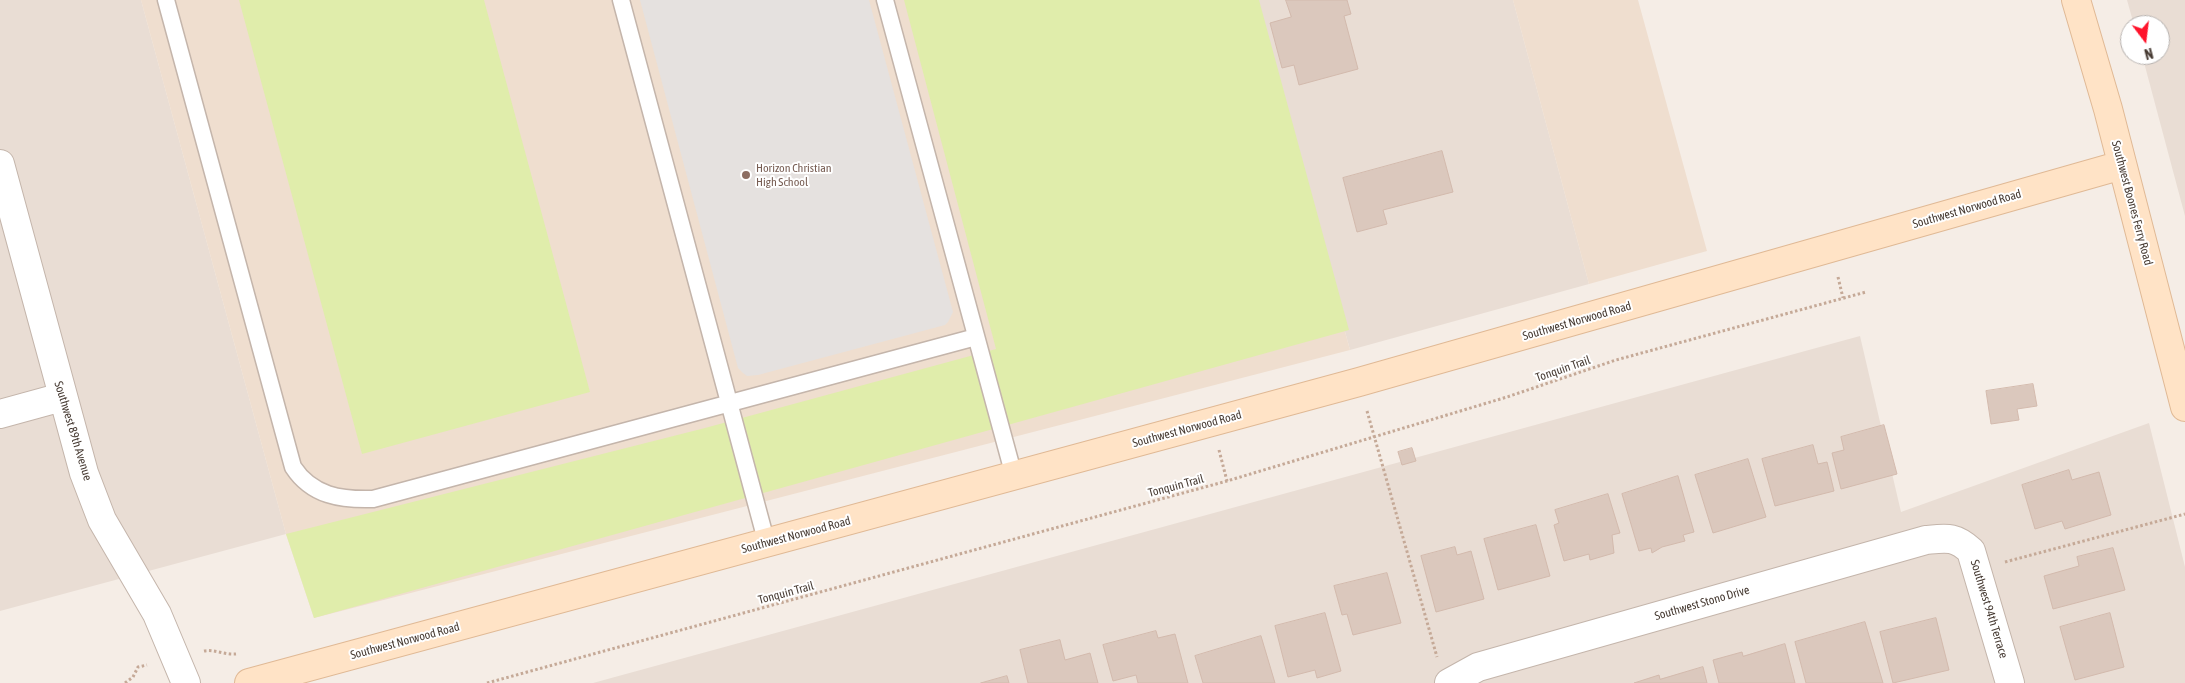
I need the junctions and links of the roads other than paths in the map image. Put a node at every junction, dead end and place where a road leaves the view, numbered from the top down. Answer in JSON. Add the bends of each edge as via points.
{"nodes":[{"id":1,"x":166,"y":0,"type":"edge"},
{"id":2,"x":621,"y":0,"type":"edge"},
{"id":3,"x":885,"y":0,"type":"edge"},
{"id":4,"x":2076,"y":0,"type":"edge"},
{"id":5,"x":0,"y":164,"type":"edge"},
{"id":6,"x":2122,"y":165,"type":"junction"},
{"id":7,"x":976,"y":337,"type":"junction"},
{"id":8,"x":62,"y":397,"type":"junction"},
{"id":9,"x":729,"y":403,"type":"junction"},
{"id":10,"x":2185,"y":407,"type":"edge"},
{"id":11,"x":0,"y":414,"type":"edge"},
{"id":12,"x":1014,"y":476,"type":"junction"},
{"id":13,"x":1960,"y":540,"type":"joint"},
{"id":14,"x":767,"y":544,"type":"junction"},
{"id":15,"x":186,"y":683,"type":"edge"},
{"id":16,"x":249,"y":683,"type":"edge"},
{"id":17,"x":1451,"y":683,"type":"edge"},
{"id":18,"x":2010,"y":683,"type":"edge"}],
"edges":[{"from":1,"to":9,"type":"lane","via":[[287,448],[300,478],[314,489],[332,497],[373,499]]},
{"from":2,"to":9,"type":"lane"},
{"from":3,"to":7,"type":"lane"},
{"from":4,"to":6,"type":"street","name":"Southwest Boones Ferry Road"},
{"from":5,"to":8,"type":"street","name":"Southwest 89th Avenue"},
{"from":6,"to":10,"type":"street","name":"Southwest Boones Ferry Road"},
{"from":6,"to":12,"type":"street","name":"Southwest Norwood Road","via":[[1359,382]]},
{"from":7,"to":9,"type":"lane"},
{"from":7,"to":12,"type":"lane"},
{"from":8,"to":11,"type":"street"},
{"from":8,"to":15,"type":"street","name":"Southwest 89th Avenue","via":[[84,474],[102,520],[157,614]]},
{"from":9,"to":14,"type":"lane"},
{"from":12,"to":14,"type":"street","name":"Southwest Norwood Road"},
{"from":13,"to":17,"type":"street","name":"Southwest Stono Drive","via":[[1926,540],[1478,667]]},
{"from":13,"to":18,"type":"street","name":"Southwest 94th Terrace","via":[[1971,551],[1978,569]]},
{"from":14,"to":16,"type":"street","name":"Southwest Norwood Road"}]}
